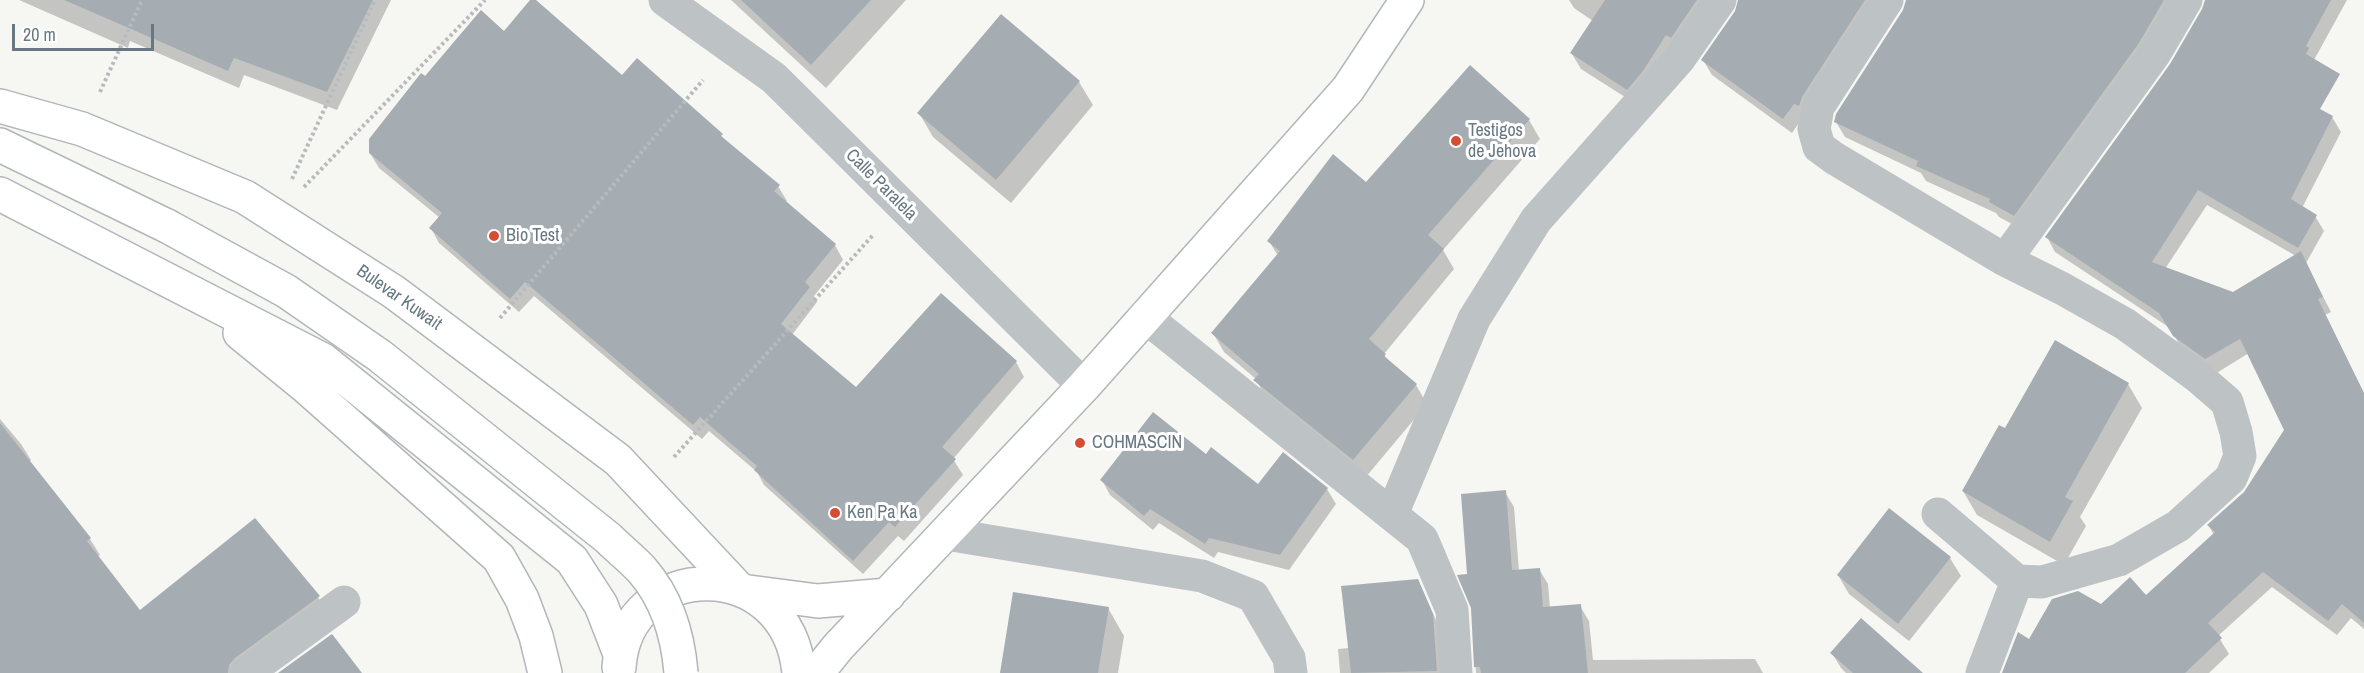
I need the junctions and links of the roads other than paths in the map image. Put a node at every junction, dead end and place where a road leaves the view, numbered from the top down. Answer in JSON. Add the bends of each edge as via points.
{"nodes":[{"id":1,"x":665,"y":0,"type":"edge"},
{"id":2,"x":1407,"y":0,"type":"edge"},
{"id":3,"x":1720,"y":0,"type":"edge"},
{"id":4,"x":1887,"y":0,"type":"edge"},
{"id":5,"x":2186,"y":0,"type":"edge"},
{"id":6,"x":0,"y":106,"type":"edge"},
{"id":7,"x":0,"y":145,"type":"edge"},
{"id":8,"x":0,"y":194,"type":"edge"},
{"id":9,"x":2005,"y":260,"type":"junction"},
{"id":10,"x":192,"y":294,"type":"junction"},
{"id":11,"x":1144,"y":316,"type":"junction"},
{"id":12,"x":1084,"y":386,"type":"junction"},
{"id":13,"x":1392,"y":514,"type":"junction"},
{"id":14,"x":1938,"y":514,"type":"dead end"},
{"id":15,"x":946,"y":534,"type":"junction"},
{"id":16,"x":2017,"y":581,"type":"junction"},
{"id":17,"x":743,"y":589,"type":"junction"},
{"id":18,"x":888,"y":595,"type":"junction"},
{"id":19,"x":344,"y":602,"type":"dead end"},
{"id":20,"x":619,"y":664,"type":"edge"},
{"id":21,"x":246,"y":673,"type":"edge"},
{"id":22,"x":545,"y":673,"type":"edge"},
{"id":23,"x":681,"y":673,"type":"edge"},
{"id":24,"x":799,"y":673,"type":"edge"},
{"id":25,"x":817,"y":673,"type":"edge"},
{"id":26,"x":1291,"y":673,"type":"edge"},
{"id":27,"x":1456,"y":673,"type":"edge"},
{"id":28,"x":1982,"y":673,"type":"edge"}],
"edges":[{"from":1,"to":12,"type":"street","name":"Calle Paralela","via":[[774,78]]},
{"from":2,"to":11,"type":"main road","via":[[1348,88]]},
{"from":3,"to":13,"type":"street","via":[[1679,59],[1536,220],[1474,319]]},
{"from":4,"to":9,"type":"street","via":[[1818,107],[1814,129],[1819,147]]},
{"from":5,"to":9,"type":"street","via":[[2155,53]]},
{"from":6,"to":17,"type":"main road","name":"Bulevar Kuwait","via":[[82,129],[245,197],[394,292],[618,460]]},
{"from":7,"to":23,"type":"main road","bridge":true,"via":[[167,226],[286,291],[371,350],[608,538],[642,571],[667,608],[679,643]]},
{"from":8,"to":10,"type":"main road"},
{"from":9,"to":16,"type":"street","via":[[2125,324],[2198,376],[2227,402],[2240,456],[2232,478],[2178,526],[2119,560],[2042,582]]},
{"from":10,"to":20,"type":"main road","via":[[323,360],[572,560],[601,605]]},
{"from":10,"to":22,"type":"main road","via":[[305,386],[499,558],[522,599]]},
{"from":11,"to":12,"type":"main road"},
{"from":11,"to":13,"type":"street"},
{"from":12,"to":15,"type":"main road"},
{"from":13,"to":27,"type":"street","via":[[1422,539],[1452,610]]},
{"from":14,"to":16,"type":"street"},
{"from":15,"to":18,"type":"main road"},
{"from":15,"to":26,"type":"street","via":[[1202,576],[1252,596],[1289,658]]},
{"from":16,"to":28,"type":"street"},
{"from":17,"to":18,"type":"main road","via":[[818,601]]},
{"from":17,"to":20,"type":"main road","via":[[706,582],[677,588],[651,603],[631,626]]},
{"from":17,"to":24,"type":"main road","name":"Bulevar Kuwait","via":[[775,611],[792,639]]},
{"from":18,"to":25,"type":"main road"},
{"from":19,"to":21,"type":"street"}]}
